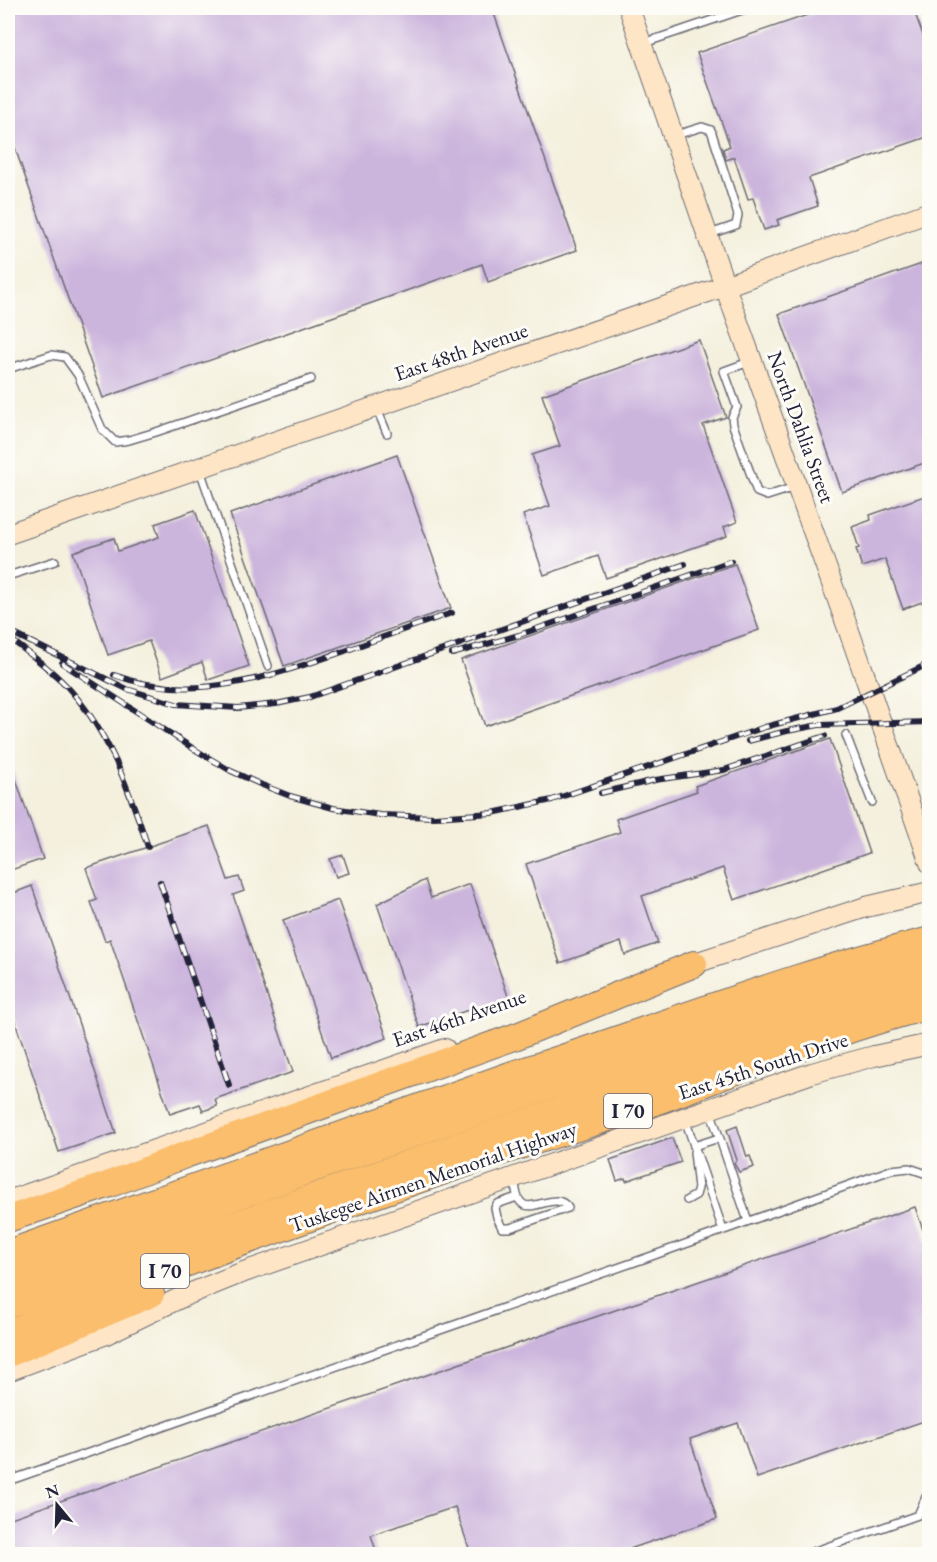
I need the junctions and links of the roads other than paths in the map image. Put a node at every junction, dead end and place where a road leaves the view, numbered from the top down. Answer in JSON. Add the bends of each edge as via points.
{"nodes":[{"id":1,"x":629,"y":8,"type":"edge"},
{"id":2,"x":748,"y":8,"type":"edge"},
{"id":3,"x":642,"y":43,"type":"junction"},
{"id":4,"x":674,"y":136,"type":"junction"},
{"id":5,"x":930,"y":212,"type":"edge"},
{"id":6,"x":707,"y":235,"type":"junction"},
{"id":7,"x":725,"y":286,"type":"junction"},
{"id":8,"x":752,"y":361,"type":"junction"},
{"id":9,"x":8,"y":369,"type":"edge"},
{"id":10,"x":311,"y":379,"type":"dead end"},
{"id":11,"x":376,"y":406,"type":"junction"},
{"id":12,"x":387,"y":434,"type":"dead end"},
{"id":13,"x":199,"y":468,"type":"junction"},
{"id":14,"x":797,"y":486,"type":"junction"},
{"id":15,"x":8,"y":534,"type":"edge"},
{"id":16,"x":55,"y":561,"type":"dead end"},
{"id":17,"x":8,"y":576,"type":"edge"},
{"id":18,"x":268,"y":666,"type":"dead end"},
{"id":19,"x":846,"y":735,"type":"dead end"},
{"id":20,"x":872,"y":802,"type":"dead end"},
{"id":21,"x":930,"y":863,"type":"edge"},
{"id":22,"x":930,"y":892,"type":"edge"},
{"id":23,"x":694,"y":964,"type":"junction"},
{"id":24,"x":926,"y":968,"type":"edge"},
{"id":25,"x":930,"y":1044,"type":"edge"},
{"id":26,"x":435,"y":1100,"type":"junction"},
{"id":27,"x":710,"y":1108,"type":"junction"},
{"id":28,"x":684,"y":1117,"type":"junction"},
{"id":29,"x":719,"y":1138,"type":"junction"},
{"id":30,"x":694,"y":1146,"type":"junction"},
{"id":31,"x":930,"y":1175,"type":"edge"},
{"id":32,"x":515,"y":1176,"type":"junction"},
{"id":33,"x":110,"y":1184,"type":"junction"},
{"id":34,"x":517,"y":1197,"type":"junction"},
{"id":35,"x":687,"y":1200,"type":"dead end"},
{"id":36,"x":8,"y":1202,"type":"edge"},
{"id":37,"x":325,"y":1212,"type":"junction"},
{"id":38,"x":8,"y":1219,"type":"edge"},
{"id":39,"x":748,"y":1221,"type":"junction"},
{"id":40,"x":723,"y":1230,"type":"junction"},
{"id":41,"x":8,"y":1253,"type":"edge"},
{"id":42,"x":8,"y":1280,"type":"edge"},
{"id":43,"x":8,"y":1305,"type":"edge"},
{"id":44,"x":8,"y":1333,"type":"edge"},
{"id":45,"x":8,"y":1354,"type":"edge"},
{"id":46,"x":8,"y":1371,"type":"edge"},
{"id":47,"x":8,"y":1481,"type":"edge"},
{"id":48,"x":930,"y":1496,"type":"edge"},
{"id":49,"x":807,"y":1554,"type":"edge"}],
"edges":[{"from":1,"to":3,"type":"main road","name":"North Dahlia Street"},
{"from":2,"to":3,"type":"lane"},
{"from":3,"to":4,"type":"main road","name":"North Dahlia Street"},
{"from":4,"to":6,"type":"main road","name":"North Dahlia Street"},
{"from":4,"to":6,"type":"lane","via":[[702,127],[711,130],[738,215],[736,225]]},
{"from":5,"to":7,"type":"main road","name":"East 48th Avenue"},
{"from":6,"to":7,"type":"main road","name":"North Dahlia Street"},
{"from":7,"to":8,"type":"main road","name":"North Dahlia Street"},
{"from":7,"to":11,"type":"main road","name":"East 48th Avenue"},
{"from":8,"to":14,"type":"main road","name":"North Dahlia Street"},
{"from":8,"to":14,"type":"lane","via":[[724,371],[737,407],[732,425],[757,492],[767,496]]},
{"from":9,"to":10,"type":"lane","via":[[51,355],[65,357],[78,375],[102,429],[115,442],[129,441]]},
{"from":11,"to":12,"type":"lane"},
{"from":11,"to":13,"type":"main road","name":"East 48th Avenue"},
{"from":13,"to":15,"type":"main road","name":"East 48th Avenue"},
{"from":13,"to":18,"type":"lane"},
{"from":14,"to":21,"type":"main road","name":"North Dahlia Street"},
{"from":16,"to":17,"type":"lane"},
{"from":19,"to":20,"type":"lane"},
{"from":22,"to":23,"type":"main road","name":"East 46th Avenue","via":[[866,907]]},
{"from":23,"to":33,"type":"highway","via":[[517,1036]]},
{"from":23,"to":36,"type":"main road","name":"East 46th Avenue"},
{"from":24,"to":26,"type":"highway","via":[[826,968]]},
{"from":24,"to":37,"type":"highway","name":"Tuskegee Airmen Memorial Highway","number":"I 70","via":[[896,1014],[631,1110]]},
{"from":24,"to":42,"type":"highway","via":[[760,1013]]},
{"from":24,"to":43,"type":"highway","via":[[858,1004]]},
{"from":25,"to":27,"type":"main road","name":"East 45th South Drive","via":[[812,1073]]},
{"from":26,"to":33,"type":"highway","via":[[372,1108]]},
{"from":26,"to":41,"type":"highway"},
{"from":27,"to":28,"type":"main road","name":"East 45th South Drive"},
{"from":27,"to":29,"type":"lane"},
{"from":28,"to":30,"type":"lane"},
{"from":28,"to":32,"type":"main road","name":"East 45th South Drive"},
{"from":29,"to":30,"type":"lane"},
{"from":29,"to":39,"type":"lane"},
{"from":30,"to":35,"type":"lane","via":[[698,1188],[696,1195]]},
{"from":30,"to":40,"type":"lane"},
{"from":31,"to":39,"type":"lane","via":[[909,1168],[891,1170]]},
{"from":32,"to":34,"type":"lane"},
{"from":32,"to":46,"type":"main road","name":"East 45th South Drive","via":[[232,1276],[104,1335]]},
{"from":33,"to":38,"type":"highway"},
{"from":34,"to":34,"type":"lane","via":[[495,1208],[502,1228],[568,1208],[559,1200],[525,1205]]},
{"from":37,"to":44,"type":"highway","name":"Tuskegee Airmen Memorial Highway","number":"I 70"},
{"from":37,"to":45,"type":"highway","via":[[270,1246]]},
{"from":39,"to":40,"type":"lane"},
{"from":40,"to":47,"type":"lane"},
{"from":48,"to":49,"type":"lane","via":[[918,1515]]}]}
